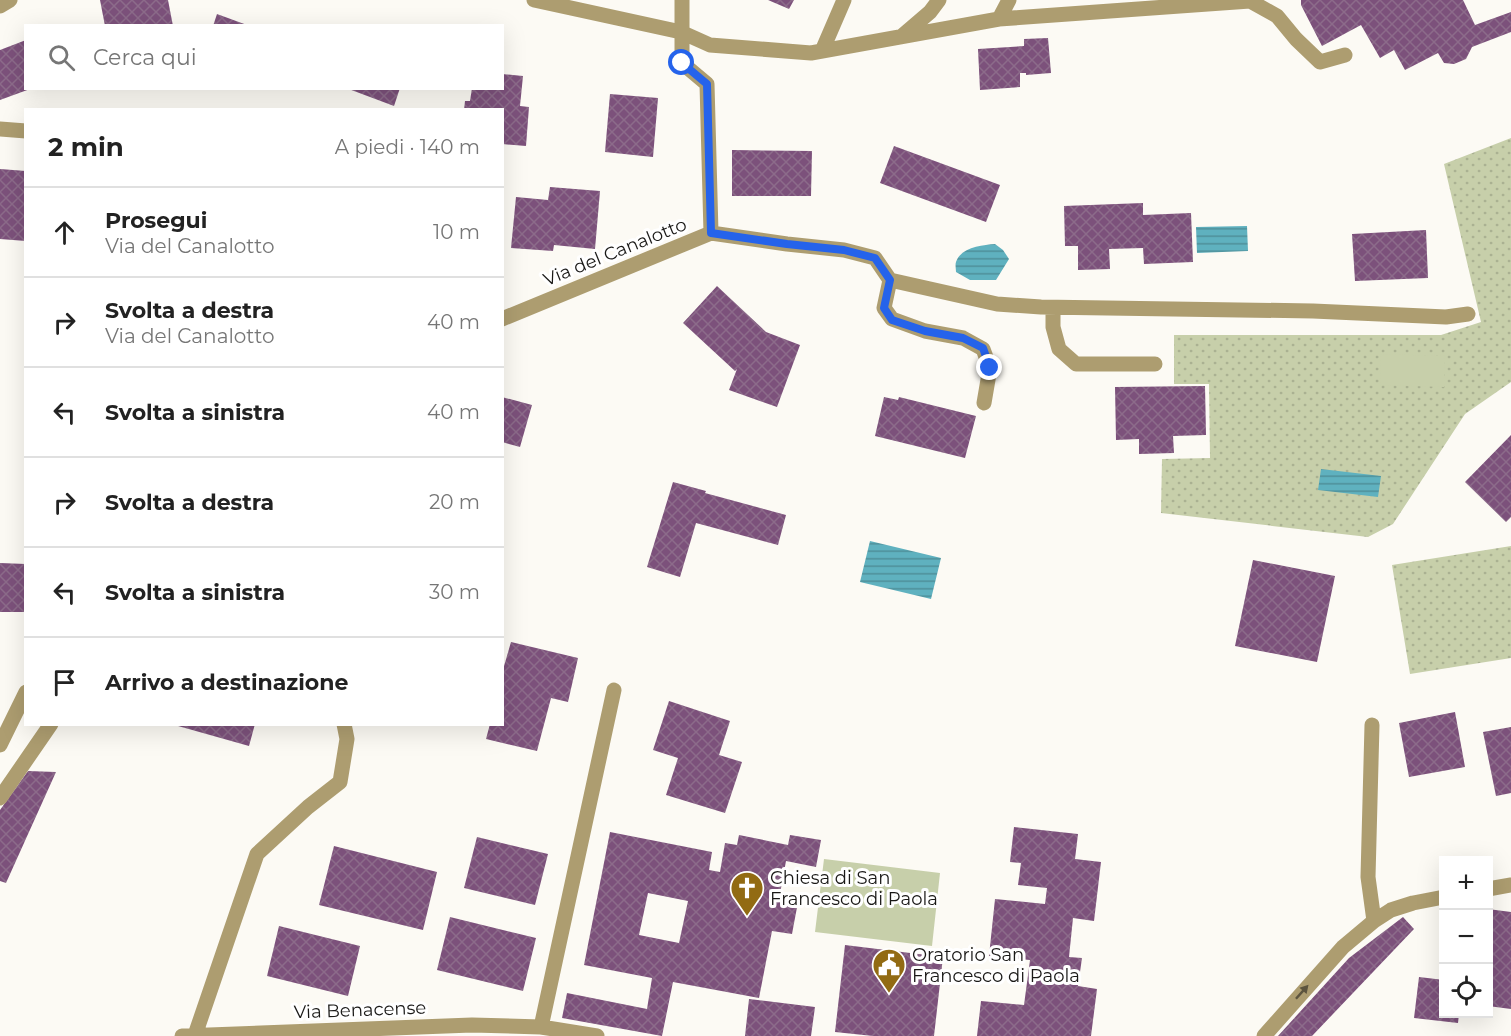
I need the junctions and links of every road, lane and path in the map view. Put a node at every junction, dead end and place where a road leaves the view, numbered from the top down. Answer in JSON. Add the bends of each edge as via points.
{"nodes":[{"id":1,"x":10,"y":0,"type":"edge"},
{"id":2,"x":534,"y":0,"type":"edge"},
{"id":3,"x":682,"y":0,"type":"edge"},
{"id":4,"x":844,"y":0,"type":"edge"},
{"id":5,"x":939,"y":0,"type":"edge"},
{"id":6,"x":1009,"y":0,"type":"edge"},
{"id":7,"x":0,"y":6,"type":"edge"},
{"id":8,"x":999,"y":19,"type":"junction"},
{"id":9,"x":681,"y":32,"type":"junction"},
{"id":10,"x":902,"y":36,"type":"junction"},
{"id":11,"x":822,"y":51,"type":"junction"},
{"id":12,"x":1345,"y":55,"type":"dead end"},
{"id":13,"x":0,"y":129,"type":"edge"},
{"id":14,"x":24,"y":131,"type":"edge"},
{"id":15,"x":711,"y":233,"type":"junction"},
{"id":16,"x":890,"y":280,"type":"junction"},
{"id":17,"x":1053,"y":308,"type":"junction"},
{"id":18,"x":1468,"y":314,"type":"dead end"},
{"id":19,"x":504,"y":318,"type":"edge"},
{"id":20,"x":1155,"y":364,"type":"dead end"},
{"id":21,"x":984,"y":403,"type":"dead end"},
{"id":22,"x":614,"y":690,"type":"dead end"},
{"id":23,"x":24,"y":696,"type":"edge"},
{"id":24,"x":1372,"y":725,"type":"dead end"},
{"id":25,"x":50,"y":726,"type":"edge"},
{"id":26,"x":344,"y":726,"type":"edge"},
{"id":27,"x":0,"y":745,"type":"edge"},
{"id":28,"x":0,"y":798,"type":"edge"},
{"id":29,"x":1511,"y":885,"type":"edge"},
{"id":30,"x":1493,"y":888,"type":"edge"},
{"id":31,"x":1439,"y":898,"type":"edge"},
{"id":32,"x":1374,"y":921,"type":"junction"},
{"id":33,"x":541,"y":1027,"type":"junction"},
{"id":34,"x":473,"y":1031,"type":"edge"},
{"id":35,"x":188,"y":1035,"type":"edge"},
{"id":36,"x":597,"y":1036,"type":"edge"},
{"id":37,"x":1264,"y":1036,"type":"edge"}],
"edges":[{"from":1,"to":7,"type":"street"},
{"from":2,"to":9,"type":"street"},
{"from":3,"to":9,"type":"street","name":"Via del Canalotto"},
{"from":4,"to":11,"type":"street"},
{"from":5,"to":10,"type":"street"},
{"from":6,"to":8,"type":"street"},
{"from":8,"to":10,"type":"street"},
{"from":8,"to":12,"type":"street","via":[[1250,1],[1277,16],[1320,62]]},
{"from":9,"to":11,"type":"street","via":[[710,45]]},
{"from":9,"to":15,"type":"street","name":"Via del Canalotto","via":[[682,63],[707,84]]},
{"from":10,"to":11,"type":"street"},
{"from":13,"to":14,"type":"street"},
{"from":15,"to":16,"type":"street","via":[[844,250],[875,258]]},
{"from":15,"to":19,"type":"street","name":"Via del Canalotto"},
{"from":16,"to":17,"type":"street","via":[[997,304]]},
{"from":16,"to":21,"type":"street","via":[[884,308],[892,320],[963,338],[983,348],[990,368]]},
{"from":17,"to":18,"type":"street","via":[[1446,317]]},
{"from":17,"to":20,"type":"street","via":[[1059,349],[1076,364]]},
{"from":22,"to":33,"type":"street"},
{"from":23,"to":27,"type":"street"},
{"from":24,"to":32,"type":"street","via":[[1368,877]]},
{"from":25,"to":28,"type":"street"},
{"from":26,"to":35,"type":"street","via":[[347,739],[340,782],[257,854]]},
{"from":29,"to":30,"type":"street"},
{"from":31,"to":32,"type":"street","via":[[1391,910]]},
{"from":37,"to":32,"type":"street","one_way":true,"via":[[1343,947]]},
{"from":33,"to":34,"type":"street","name":"Via Benacense"},
{"from":33,"to":36,"type":"street","name":"Via Benacense"},
{"from":34,"to":35,"type":"street","name":"Via Benacense"}]}
